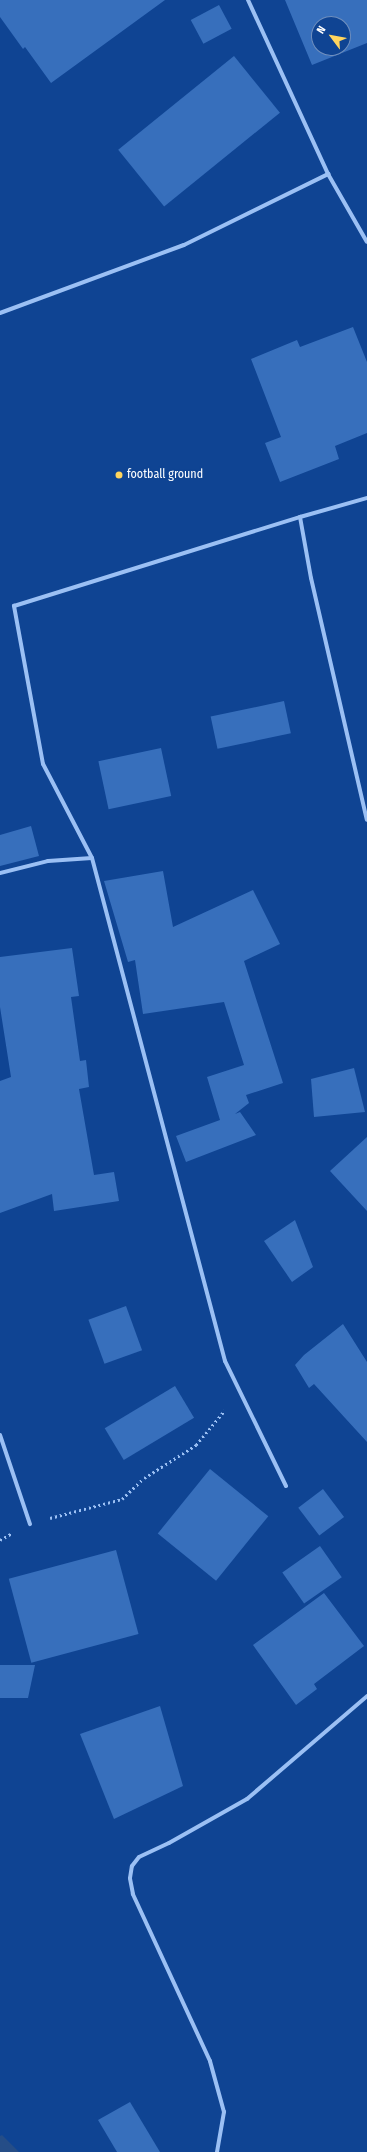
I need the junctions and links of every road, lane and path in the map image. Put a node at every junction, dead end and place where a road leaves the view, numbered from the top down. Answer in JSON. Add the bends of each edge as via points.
{"nodes":[{"id":1,"x":248,"y":0,"type":"edge"},
{"id":2,"x":328,"y":174,"type":"junction"},
{"id":3,"x":367,"y":242,"type":"edge"},
{"id":4,"x":0,"y":313,"type":"edge"},
{"id":5,"x":367,"y":498,"type":"edge"},
{"id":6,"x":300,"y":517,"type":"junction"},
{"id":7,"x":367,"y":820,"type":"edge"},
{"id":8,"x":92,"y":858,"type":"junction"},
{"id":9,"x":0,"y":873,"type":"edge"},
{"id":10,"x":240,"y":1392,"type":"junction"},
{"id":11,"x":0,"y":1435,"type":"edge"},
{"id":12,"x":286,"y":1486,"type":"dead end"},
{"id":13,"x":30,"y":1524,"type":"junction"},
{"id":14,"x":0,"y":1540,"type":"edge"},
{"id":15,"x":367,"y":1696,"type":"edge"},
{"id":16,"x":217,"y":2152,"type":"edge"}],
"edges":[{"from":1,"to":2,"type":"street"},
{"from":2,"to":3,"type":"street"},
{"from":2,"to":4,"type":"street","via":[[184,245]]},
{"from":5,"to":6,"type":"street"},
{"from":6,"to":7,"type":"street","via":[[311,578]]},
{"from":6,"to":8,"type":"street","via":[[14,606],[42,764]]},
{"from":8,"to":9,"type":"street","via":[[48,861]]},
{"from":8,"to":10,"type":"street","via":[[225,1361]]},
{"from":10,"to":12,"type":"street"},
{"from":10,"to":13,"type":"path","via":[[196,1445],[144,1478],[122,1499]]},
{"from":11,"to":13,"type":"street"},
{"from":13,"to":14,"type":"path"},
{"from":15,"to":16,"type":"street","via":[[247,1799],[139,1857],[132,1866],[132,1894],[210,2061],[224,2112]]}]}
